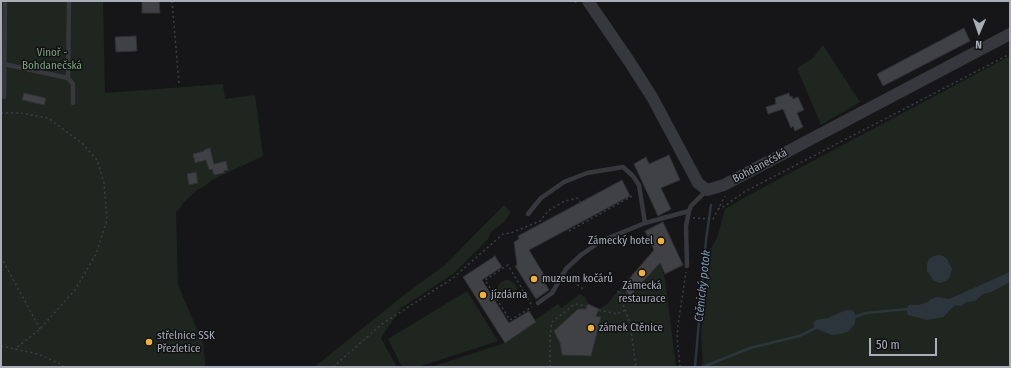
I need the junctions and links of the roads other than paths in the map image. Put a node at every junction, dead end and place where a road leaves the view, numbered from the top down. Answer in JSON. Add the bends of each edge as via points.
{"nodes":[{"id":1,"x":5,"y":1,"type":"edge"},
{"id":2,"x":69,"y":1,"type":"edge"},
{"id":3,"x":588,"y":1,"type":"edge"},
{"id":4,"x":1010,"y":34,"type":"edge"},
{"id":5,"x":4,"y":64,"type":"junction"},
{"id":6,"x":68,"y":78,"type":"junction"},
{"id":7,"x":4,"y":97,"type":"dead end"},
{"id":8,"x":73,"y":103,"type":"dead end"},
{"id":9,"x":707,"y":190,"type":"junction"},
{"id":10,"x":689,"y":211,"type":"junction"},
{"id":11,"x":528,"y":214,"type":"dead end"},
{"id":12,"x":645,"y":223,"type":"junction"},
{"id":13,"x":687,"y":266,"type":"road end"},
{"id":14,"x":538,"y":303,"type":"dead end"}],
"edges":[{"from":1,"to":5,"type":"lane"},
{"from":2,"to":6,"type":"lane"},
{"from":3,"to":9,"type":"street","via":[[652,97],[698,183]]},
{"from":4,"to":9,"type":"street","name":"Bohdanečská","via":[[724,185]]},
{"from":5,"to":6,"type":"lane"},
{"from":5,"to":7,"type":"lane"},
{"from":6,"to":8,"type":"lane","via":[[72,84]]},
{"from":9,"to":10,"type":"lane"},
{"from":10,"to":12,"type":"lane"},
{"from":10,"to":13,"type":"lane","via":[[686,236]]},
{"from":11,"to":12,"type":"lane","via":[[541,198],[564,182],[587,173],[623,167],[639,185]]},
{"from":12,"to":14,"type":"lane","via":[[601,242],[581,255],[566,269],[552,293]]}]}
